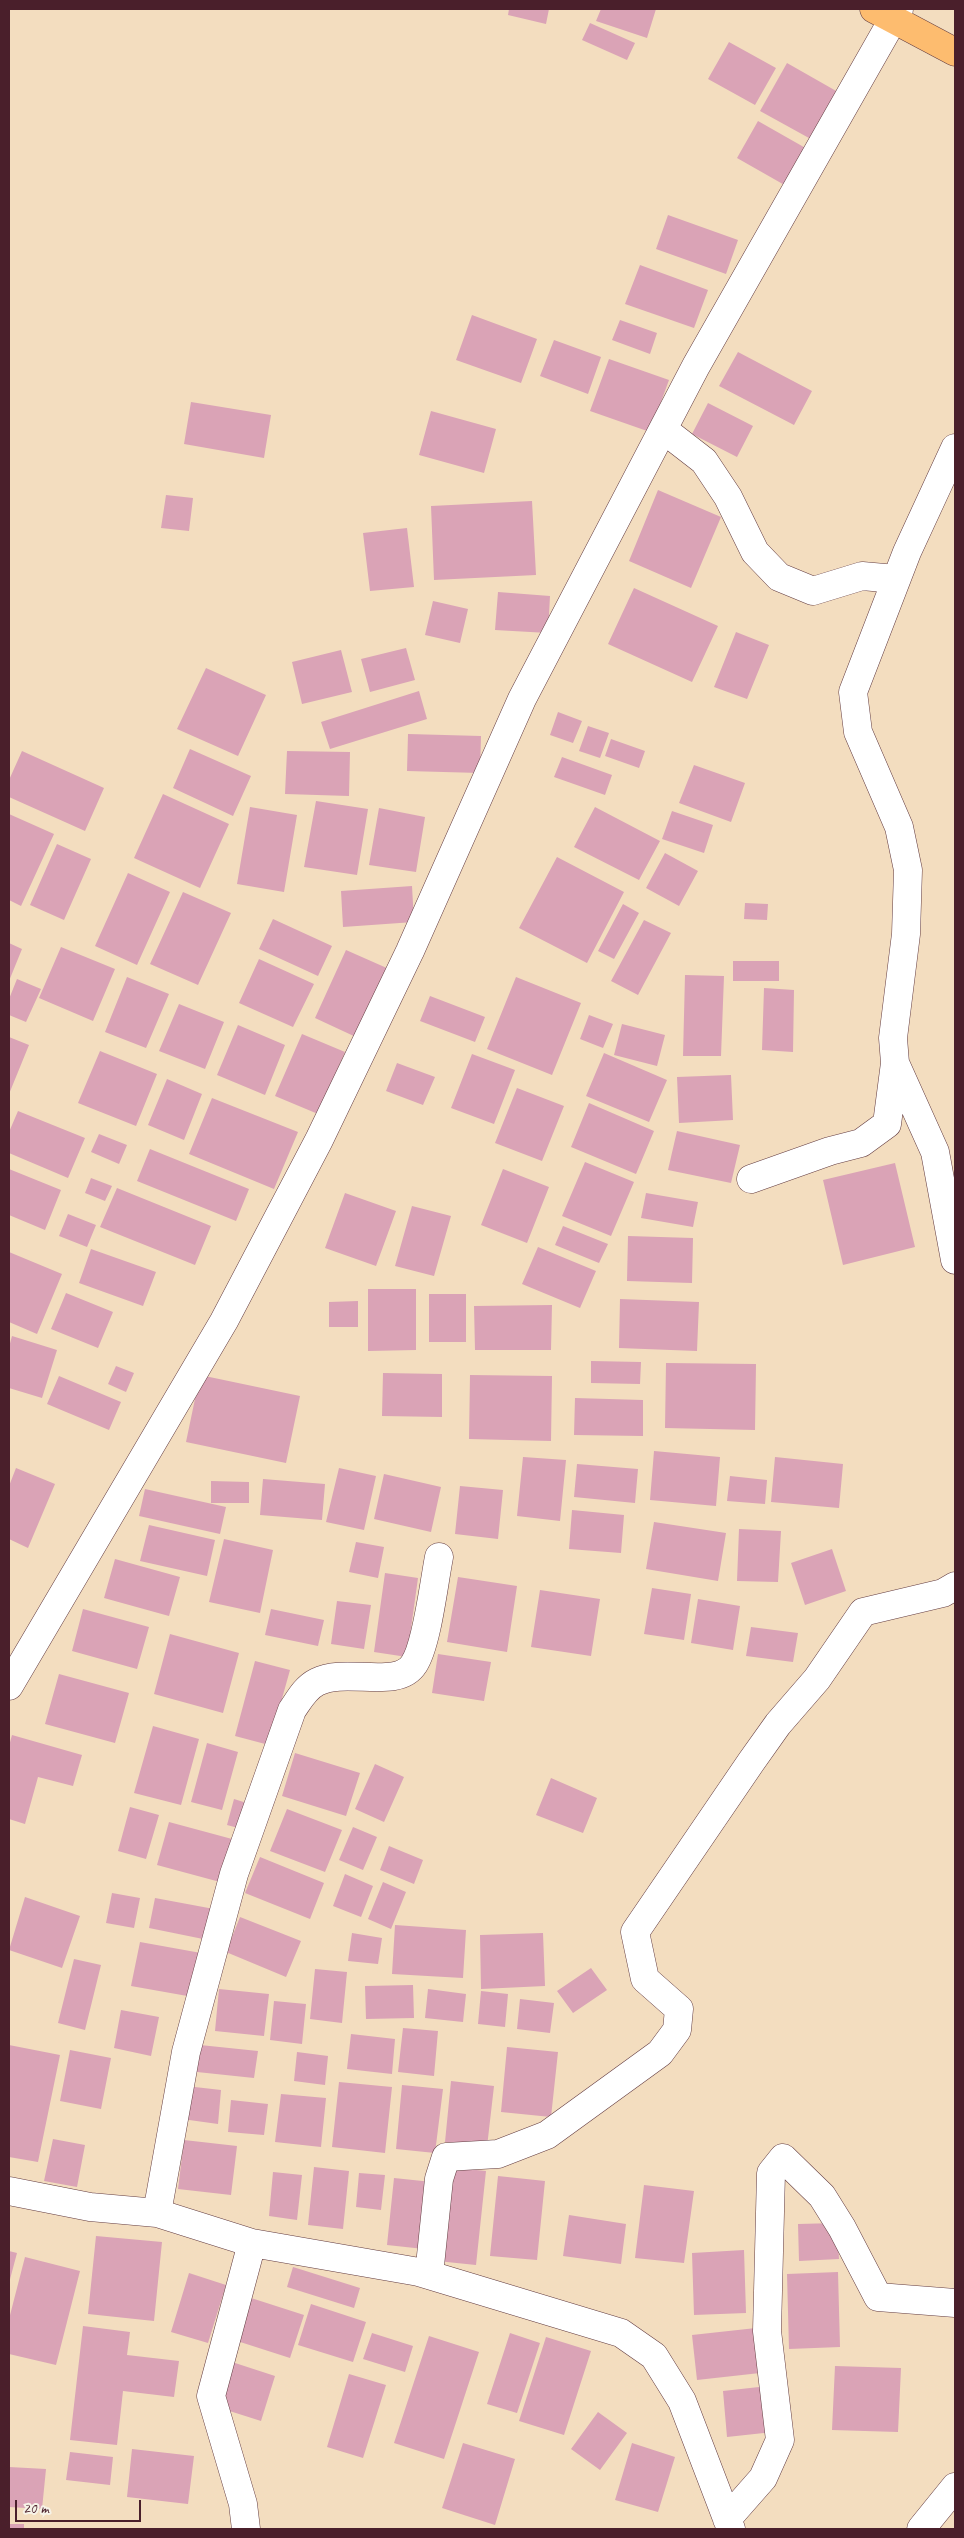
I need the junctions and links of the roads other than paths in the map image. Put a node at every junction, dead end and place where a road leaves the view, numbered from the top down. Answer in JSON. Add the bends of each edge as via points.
{"nodes":[{"id":1,"x":888,"y":12,"type":"edge"},
{"id":2,"x":955,"y":52,"type":"edge"},
{"id":3,"x":664,"y":430,"type":"junction"},
{"id":4,"x":955,"y":448,"type":"edge"},
{"id":5,"x":896,"y":579,"type":"junction"},
{"id":6,"x":895,"y":1063,"type":"junction"},
{"id":7,"x":751,"y":1179,"type":"dead end"},
{"id":8,"x":955,"y":1260,"type":"edge"},
{"id":9,"x":440,"y":1557,"type":"dead end"},
{"id":10,"x":955,"y":1586,"type":"edge"},
{"id":11,"x":9,"y":1686,"type":"edge"},
{"id":12,"x":9,"y":2191,"type":"edge"},
{"id":13,"x":157,"y":2213,"type":"junction"},
{"id":14,"x":252,"y":2243,"type":"junction"},
{"id":15,"x":429,"y":2275,"type":"junction"},
{"id":16,"x":955,"y":2303,"type":"edge"},
{"id":17,"x":955,"y":2487,"type":"edge"},
{"id":18,"x":729,"y":2524,"type":"edge"},
{"id":19,"x":246,"y":2529,"type":"edge"},
{"id":20,"x":921,"y":2529,"type":"edge"}],
"edges":[{"from":1,"to":2,"type":"highway"},
{"from":1,"to":3,"type":"street"},
{"from":3,"to":5,"type":"street","via":[[704,461],[728,497],[755,552],[779,577],[813,591],[862,576]]},
{"from":3,"to":11,"type":"street","via":[[522,699],[410,951],[319,1140],[224,1321]]},
{"from":4,"to":5,"type":"street"},
{"from":5,"to":6,"type":"street","via":[[853,692],[858,732],[900,827],[908,870],[906,934],[893,1038]]},
{"from":6,"to":7,"type":"street","via":[[887,1124],[861,1143]]},
{"from":6,"to":8,"type":"street","via":[[935,1152]]},
{"from":9,"to":13,"type":"street","via":[[421,1649],[414,1665],[407,1671],[381,1679],[364,1675],[332,1676],[310,1687],[292,1710],[234,1874],[208,1968],[186,2052]]},
{"from":10,"to":15,"type":"street","via":[[943,1593],[863,1612],[817,1679],[778,1724],[635,1932],[645,1979],[679,2009],[677,2030],[660,2053],[547,2135],[498,2154],[446,2157],[439,2179]]},
{"from":12,"to":13,"type":"street","via":[[90,2207]]},
{"from":13,"to":14,"type":"street"},
{"from":14,"to":15,"type":"street"},
{"from":14,"to":19,"type":"street","via":[[211,2396],[243,2504]]},
{"from":15,"to":18,"type":"street","via":[[621,2333],[654,2356],[682,2401]]},
{"from":16,"to":18,"type":"street","via":[[878,2297],[822,2196],[783,2158],[771,2173],[767,2331],[780,2440],[763,2478]]},
{"from":17,"to":20,"type":"street"}]}
